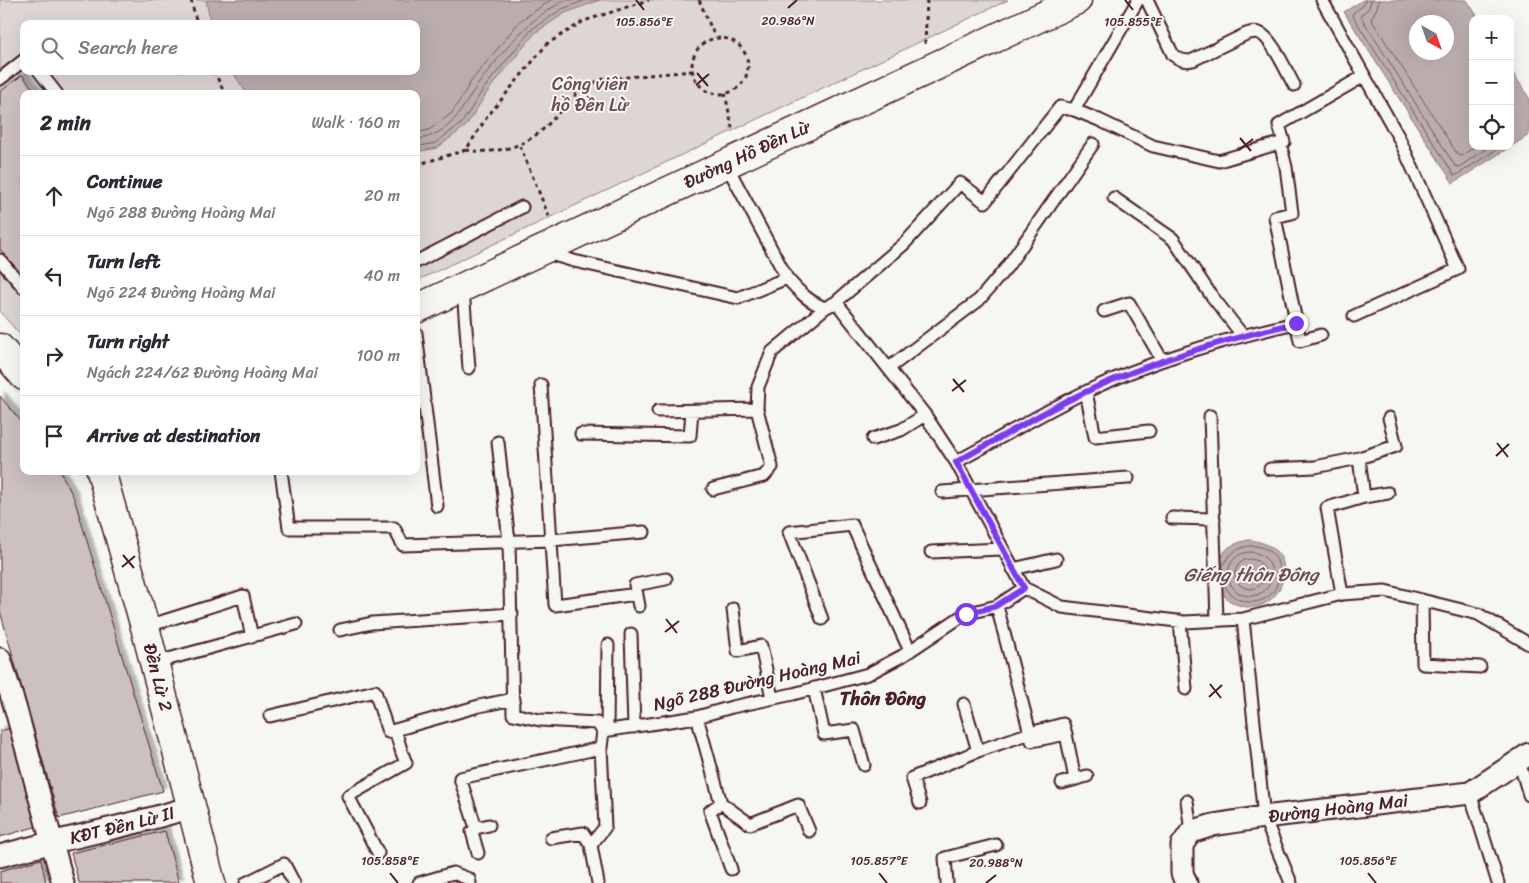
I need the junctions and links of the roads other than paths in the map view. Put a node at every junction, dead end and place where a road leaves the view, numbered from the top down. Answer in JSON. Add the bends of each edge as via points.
{"nodes":[{"id":1,"x":1077,"y":0,"type":"edge"},
{"id":2,"x":1138,"y":0,"type":"edge"},
{"id":3,"x":1147,"y":0,"type":"edge"},
{"id":4,"x":1322,"y":0,"type":"edge"},
{"id":5,"x":20,"y":63,"type":"edge"},
{"id":6,"x":42,"y":75,"type":"edge"},
{"id":7,"x":1364,"y":76,"type":"junction"},
{"id":8,"x":0,"y":79,"type":"edge"},
{"id":9,"x":1294,"y":85,"type":"dead end"},
{"id":10,"x":54,"y":90,"type":"edge"},
{"id":11,"x":1074,"y":110,"type":"junction"},
{"id":12,"x":1280,"y":143,"type":"junction"},
{"id":13,"x":1093,"y":144,"type":"dead end"},
{"id":14,"x":731,"y":152,"type":"junction"},
{"id":15,"x":1114,"y":198,"type":"dead end"},
{"id":16,"x":522,"y":207,"type":"dead end"},
{"id":17,"x":540,"y":251,"type":"junction"},
{"id":18,"x":0,"y":260,"type":"edge"},
{"id":19,"x":420,"y":260,"type":"edge"},
{"id":20,"x":787,"y":278,"type":"junction"},
{"id":21,"x":20,"y":283,"type":"edge"},
{"id":22,"x":463,"y":287,"type":"junction"},
{"id":23,"x":836,"y":302,"type":"junction"},
{"id":24,"x":420,"y":307,"type":"edge"},
{"id":25,"x":825,"y":308,"type":"junction"},
{"id":26,"x":1104,"y":311,"type":"dead end"},
{"id":27,"x":1354,"y":316,"type":"dead end"},
{"id":28,"x":1296,"y":323,"type":"junction"},
{"id":29,"x":1320,"y":335,"type":"dead end"},
{"id":30,"x":1243,"y":336,"type":"junction"},
{"id":31,"x":0,"y":348,"type":"edge"},
{"id":32,"x":1162,"y":360,"type":"junction"},
{"id":33,"x":420,"y":365,"type":"edge"},
{"id":34,"x":469,"y":368,"type":"dead end"},
{"id":35,"x":889,"y":368,"type":"junction"},
{"id":36,"x":20,"y":371,"type":"edge"},
{"id":37,"x":541,"y":385,"type":"dead end"},
{"id":38,"x":1086,"y":392,"type":"junction"},
{"id":39,"x":757,"y":409,"type":"junction"},
{"id":40,"x":658,"y":411,"type":"dead end"},
{"id":41,"x":692,"y":411,"type":"junction"},
{"id":42,"x":925,"y":415,"type":"junction"},
{"id":43,"x":1210,"y":416,"type":"dead end"},
{"id":44,"x":1389,"y":418,"type":"dead end"},
{"id":45,"x":1149,"y":430,"type":"dead end"},
{"id":46,"x":581,"y":434,"type":"dead end"},
{"id":47,"x":873,"y":439,"type":"dead end"},
{"id":48,"x":498,"y":442,"type":"dead end"},
{"id":49,"x":1358,"y":458,"type":"junction"},
{"id":50,"x":956,"y":462,"type":"junction"},
{"id":51,"x":1270,"y":469,"type":"dead end"},
{"id":52,"x":102,"y":475,"type":"edge"},
{"id":53,"x":282,"y":475,"type":"edge"},
{"id":54,"x":1128,"y":478,"type":"dead end"},
{"id":55,"x":713,"y":489,"type":"dead end"},
{"id":56,"x":971,"y":490,"type":"junction"},
{"id":57,"x":942,"y":492,"type":"dead end"},
{"id":58,"x":1388,"y":493,"type":"dead end"},
{"id":59,"x":1364,"y":496,"type":"junction"},
{"id":60,"x":437,"y":506,"type":"dead end"},
{"id":61,"x":1172,"y":518,"type":"dead end"},
{"id":62,"x":1214,"y":519,"type":"junction"},
{"id":63,"x":644,"y":532,"type":"dead end"},
{"id":64,"x":551,"y":540,"type":"junction"},
{"id":65,"x":509,"y":542,"type":"junction"},
{"id":66,"x":1002,"y":549,"type":"junction"},
{"id":67,"x":932,"y":552,"type":"dead end"},
{"id":68,"x":1056,"y":559,"type":"dead end"},
{"id":69,"x":1013,"y":569,"type":"junction"},
{"id":70,"x":666,"y":579,"type":"dead end"},
{"id":71,"x":1024,"y":588,"type":"junction"},
{"id":72,"x":1342,"y":594,"type":"junction"},
{"id":73,"x":1422,"y":600,"type":"junction"},
{"id":74,"x":996,"y":606,"type":"junction"},
{"id":75,"x":733,"y":609,"type":"dead end"},
{"id":76,"x":512,"y":614,"type":"junction"},
{"id":77,"x":822,"y":619,"type":"dead end"},
{"id":78,"x":1243,"y":619,"type":"junction"},
{"id":79,"x":1217,"y":620,"type":"junction"},
{"id":80,"x":1180,"y":621,"type":"junction"},
{"id":81,"x":296,"y":624,"type":"dead end"},
{"id":82,"x":146,"y":627,"type":"junction"},
{"id":83,"x":340,"y":630,"type":"dead end"},
{"id":84,"x":631,"y":634,"type":"dead end"},
{"id":85,"x":252,"y":636,"type":"junction"},
{"id":86,"x":1529,"y":644,"type":"edge"},
{"id":87,"x":608,"y":645,"type":"dead end"},
{"id":88,"x":910,"y":651,"type":"junction"},
{"id":89,"x":0,"y":659,"type":"edge"},
{"id":90,"x":154,"y":662,"type":"junction"},
{"id":91,"x":1480,"y":667,"type":"dead end"},
{"id":92,"x":814,"y":688,"type":"junction"},
{"id":93,"x":1186,"y":689,"type":"dead end"},
{"id":94,"x":772,"y":698,"type":"junction"},
{"id":95,"x":514,"y":699,"type":"junction"},
{"id":96,"x":964,"y":704,"type":"dead end"},
{"id":97,"x":8,"y":712,"type":"edge"},
{"id":98,"x":270,"y":716,"type":"dead end"},
{"id":99,"x":697,"y":717,"type":"junction"},
{"id":100,"x":634,"y":727,"type":"junction"},
{"id":101,"x":395,"y":730,"type":"junction"},
{"id":102,"x":605,"y":731,"type":"junction"},
{"id":103,"x":1030,"y":733,"type":"junction"},
{"id":104,"x":601,"y":748,"type":"junction"},
{"id":105,"x":978,"y":751,"type":"junction"},
{"id":106,"x":1524,"y":757,"type":"edge"},
{"id":107,"x":864,"y":765,"type":"dead end"},
{"id":108,"x":1087,"y":776,"type":"dead end"},
{"id":109,"x":1075,"y":779,"type":"junction"},
{"id":110,"x":1062,"y":783,"type":"dead end"},
{"id":111,"x":1470,"y":793,"type":"junction"},
{"id":112,"x":1529,"y":795,"type":"edge"},
{"id":113,"x":1187,"y":801,"type":"dead end"},
{"id":114,"x":920,"y":802,"type":"dead end"},
{"id":115,"x":721,"y":803,"type":"junction"},
{"id":116,"x":191,"y":807,"type":"junction"},
{"id":117,"x":1264,"y":817,"type":"junction"},
{"id":118,"x":490,"y":825,"type":"dead end"},
{"id":119,"x":476,"y":828,"type":"junction"},
{"id":120,"x":809,"y":831,"type":"dead end"},
{"id":121,"x":1191,"y":832,"type":"junction"},
{"id":122,"x":551,"y":838,"type":"dead end"},
{"id":123,"x":53,"y":841,"type":"junction"},
{"id":124,"x":591,"y":845,"type":"junction"},
{"id":125,"x":996,"y":845,"type":"dead end"},
{"id":126,"x":378,"y":853,"type":"dead end"},
{"id":127,"x":478,"y":853,"type":"dead end"},
{"id":128,"x":0,"y":856,"type":"edge"},
{"id":129,"x":731,"y":869,"type":"dead end"},
{"id":130,"x":423,"y":882,"type":"edge"},
{"id":131,"x":63,"y":883,"type":"edge"},
{"id":132,"x":211,"y":883,"type":"edge"},
{"id":133,"x":246,"y":883,"type":"edge"},
{"id":134,"x":294,"y":883,"type":"edge"},
{"id":135,"x":470,"y":883,"type":"edge"},
{"id":136,"x":598,"y":883,"type":"edge"},
{"id":137,"x":947,"y":883,"type":"edge"},
{"id":138,"x":1186,"y":883,"type":"edge"},
{"id":139,"x":1292,"y":883,"type":"edge"},
{"id":140,"x":1498,"y":883,"type":"edge"}],
"edges":[{"from":1,"to":14,"type":"street","name":"Đường Hồ Đền Lừ"},
{"from":2,"to":11,"type":"lane"},
{"from":3,"to":9,"type":"lane","via":[[1174,55],[1180,60],[1193,60],[1256,32],[1267,38]]},
{"from":4,"to":7,"type":"lane"},
{"from":5,"to":8,"type":"lane"},
{"from":6,"to":10,"type":"lane"},
{"from":7,"to":12,"type":"lane","via":[[1279,125],[1284,142]]},
{"from":7,"to":27,"type":"lane","via":[[1399,138],[1458,269]]},
{"from":11,"to":12,"type":"lane","via":[[1153,146],[1219,161]]},
{"from":11,"to":23,"type":"lane","via":[[1060,107],[985,202],[960,183],[904,244]]},
{"from":12,"to":28,"type":"lane","via":[[1292,213],[1275,217]]},
{"from":13,"to":35,"type":"lane","via":[[1007,268],[979,300]]},
{"from":14,"to":17,"type":"street","name":"Đường Hồ Đền Lừ"},
{"from":14,"to":20,"type":"lane"},
{"from":15,"to":30,"type":"lane","via":[[1173,239]]},
{"from":16,"to":19,"type":"lane"},
{"from":17,"to":20,"type":"lane","via":[[738,298]]},
{"from":17,"to":22,"type":"street","name":"Đường Hồ Đền Lừ"},
{"from":18,"to":21,"type":"lane"},
{"from":20,"to":25,"type":"lane","via":[[799,292]]},
{"from":22,"to":24,"type":"street","name":"Đường Hồ Đền Lừ"},
{"from":22,"to":34,"type":"lane"},
{"from":23,"to":25,"type":"lane"},
{"from":23,"to":35,"type":"lane"},
{"from":25,"to":39,"type":"lane","via":[[772,352],[758,388]]},
{"from":26,"to":32,"type":"lane","via":[[1129,303]]},
{"from":28,"to":29,"type":"lane","via":[[1300,341]]},
{"from":28,"to":30,"type":"lane"},
{"from":30,"to":32,"type":"lane"},
{"from":31,"to":36,"type":"street"},
{"from":32,"to":38,"type":"lane"},
{"from":33,"to":60,"type":"lane"},
{"from":35,"to":42,"type":"lane"},
{"from":37,"to":64,"type":"lane"},
{"from":38,"to":45,"type":"lane","via":[[1095,437]]},
{"from":38,"to":50,"type":"lane"},
{"from":39,"to":41,"type":"lane"},
{"from":39,"to":55,"type":"lane","via":[[772,467],[764,476]]},
{"from":40,"to":41,"type":"lane"},
{"from":41,"to":46,"type":"lane","via":[[690,436]]},
{"from":42,"to":47,"type":"lane","via":[[901,430]]},
{"from":42,"to":50,"type":"lane"},
{"from":43,"to":62,"type":"lane"},
{"from":44,"to":49,"type":"lane","via":[[1396,446]]},
{"from":48,"to":65,"type":"lane"},
{"from":49,"to":51,"type":"lane","via":[[1315,466]]},
{"from":49,"to":59,"type":"lane"},
{"from":50,"to":56,"type":"lane"},
{"from":52,"to":82,"type":"street","name":"Đền Lừ 2"},
{"from":53,"to":65,"type":"lane","via":[[289,528],[394,528],[403,545]]},
{"from":54,"to":56,"type":"lane"},
{"from":56,"to":57,"type":"lane"},
{"from":56,"to":66,"type":"lane"},
{"from":58,"to":59,"type":"lane"},
{"from":59,"to":72,"type":"lane","via":[[1327,508]]},
{"from":61,"to":62,"type":"lane"},
{"from":62,"to":79,"type":"lane"},
{"from":63,"to":64,"type":"lane"},
{"from":64,"to":65,"type":"lane"},
{"from":64,"to":70,"type":"lane","via":[[555,605],[638,600],[635,585]]},
{"from":65,"to":76,"type":"lane"},
{"from":66,"to":67,"type":"lane"},
{"from":66,"to":69,"type":"lane"},
{"from":68,"to":69,"type":"lane"},
{"from":69,"to":71,"type":"lane"},
{"from":71,"to":74,"type":"lane","name":"Ngõ 288 Đường Hoàng Mai"},
{"from":71,"to":80,"type":"lane","via":[[1062,607]]},
{"from":72,"to":73,"type":"lane","via":[[1385,591]]},
{"from":72,"to":78,"type":"lane"},
{"from":73,"to":86,"type":"lane","via":[[1478,614]]},
{"from":73,"to":91,"type":"lane","via":[[1423,664]]},
{"from":74,"to":88,"type":"lane","name":"Ngõ 288 Đường Hoàng Mai","via":[[966,614]]},
{"from":74,"to":103,"type":"lane"},
{"from":75,"to":94,"type":"lane","via":[[738,651],[761,646]]},
{"from":76,"to":83,"type":"lane","via":[[372,622]]},
{"from":76,"to":95,"type":"lane"},
{"from":77,"to":88,"type":"lane","via":[[789,532],[852,525]]},
{"from":78,"to":79,"type":"lane"},
{"from":78,"to":117,"type":"lane"},
{"from":79,"to":80,"type":"lane"},
{"from":80,"to":93,"type":"lane"},
{"from":81,"to":85,"type":"lane"},
{"from":82,"to":85,"type":"lane","via":[[243,596]]},
{"from":82,"to":90,"type":"street","name":"Đền Lừ 2"},
{"from":84,"to":100,"type":"lane"},
{"from":85,"to":90,"type":"lane"},
{"from":87,"to":102,"type":"lane"},
{"from":88,"to":92,"type":"lane","name":"Ngõ 288 Đường Hoàng Mai","via":[[868,674]]},
{"from":89,"to":97,"type":"street","name":"KĐT Đền Lừ II"},
{"from":90,"to":116,"type":"street","name":"Đền Lừ 2"},
{"from":92,"to":94,"type":"lane","name":"Ngõ 288 Đường Hoàng Mai"},
{"from":92,"to":107,"type":"lane","via":[[824,734],[854,730]]},
{"from":94,"to":99,"type":"lane","name":"Ngõ 288 Đường Hoàng Mai"},
{"from":95,"to":101,"type":"lane"},
{"from":95,"to":102,"type":"lane","via":[[513,714],[540,720],[597,723]]},
{"from":96,"to":105,"type":"lane"},
{"from":97,"to":123,"type":"street","name":"KĐT Đền Lừ II"},
{"from":98,"to":101,"type":"lane","via":[[375,691],[388,732]]},
{"from":99,"to":100,"type":"lane","name":"Ngõ 288 Đường Hoàng Mai"},
{"from":99,"to":115,"type":"lane"},
{"from":100,"to":102,"type":"lane","name":"Ngõ 288 Đường Hoàng Mai"},
{"from":101,"to":126,"type":"lane","via":[[406,763],[348,796]]},
{"from":102,"to":104,"type":"lane"},
{"from":103,"to":105,"type":"lane"},
{"from":103,"to":109,"type":"lane","via":[[1032,741],[1066,734]]},
{"from":104,"to":119,"type":"lane","via":[[460,778]]},
{"from":104,"to":124,"type":"lane","via":[[605,827]]},
{"from":105,"to":114,"type":"lane","via":[[912,778]]},
{"from":106,"to":111,"type":"street","name":"Đường Hoàng Mai"},
{"from":106,"to":112,"type":"lane"},
{"from":108,"to":109,"type":"lane"},
{"from":109,"to":110,"type":"lane"},
{"from":111,"to":117,"type":"street","name":"Đường Hoàng Mai"},
{"from":111,"to":140,"type":"lane"},
{"from":113,"to":121,"type":"lane"},
{"from":115,"to":120,"type":"lane","via":[[750,824],[798,805]]},
{"from":115,"to":129,"type":"lane","via":[[710,811]]},
{"from":116,"to":123,"type":"street","name":"KĐT Đền Lừ II","via":[[161,817]]},
{"from":116,"to":132,"type":"street","name":"Đền Lừ 2"},
{"from":117,"to":121,"type":"street","name":"Đường Hoàng Mai"},
{"from":117,"to":139,"type":"lane"},
{"from":118,"to":119,"type":"lane"},
{"from":119,"to":127,"type":"lane","via":[[472,832]]},
{"from":121,"to":138,"type":"street","via":[[1182,845],[1182,873]]},
{"from":122,"to":124,"type":"lane","via":[[583,833]]},
{"from":123,"to":128,"type":"street","name":"KĐT Đền Lừ II"},
{"from":123,"to":131,"type":"street","name":"KĐT Đền Lừ II"},
{"from":124,"to":136,"type":"lane"},
{"from":125,"to":137,"type":"lane","via":[[945,858]]},
{"from":130,"to":135,"type":"lane","via":[[453,873],[469,879]]},
{"from":133,"to":134,"type":"lane","via":[[284,864]]}]}
